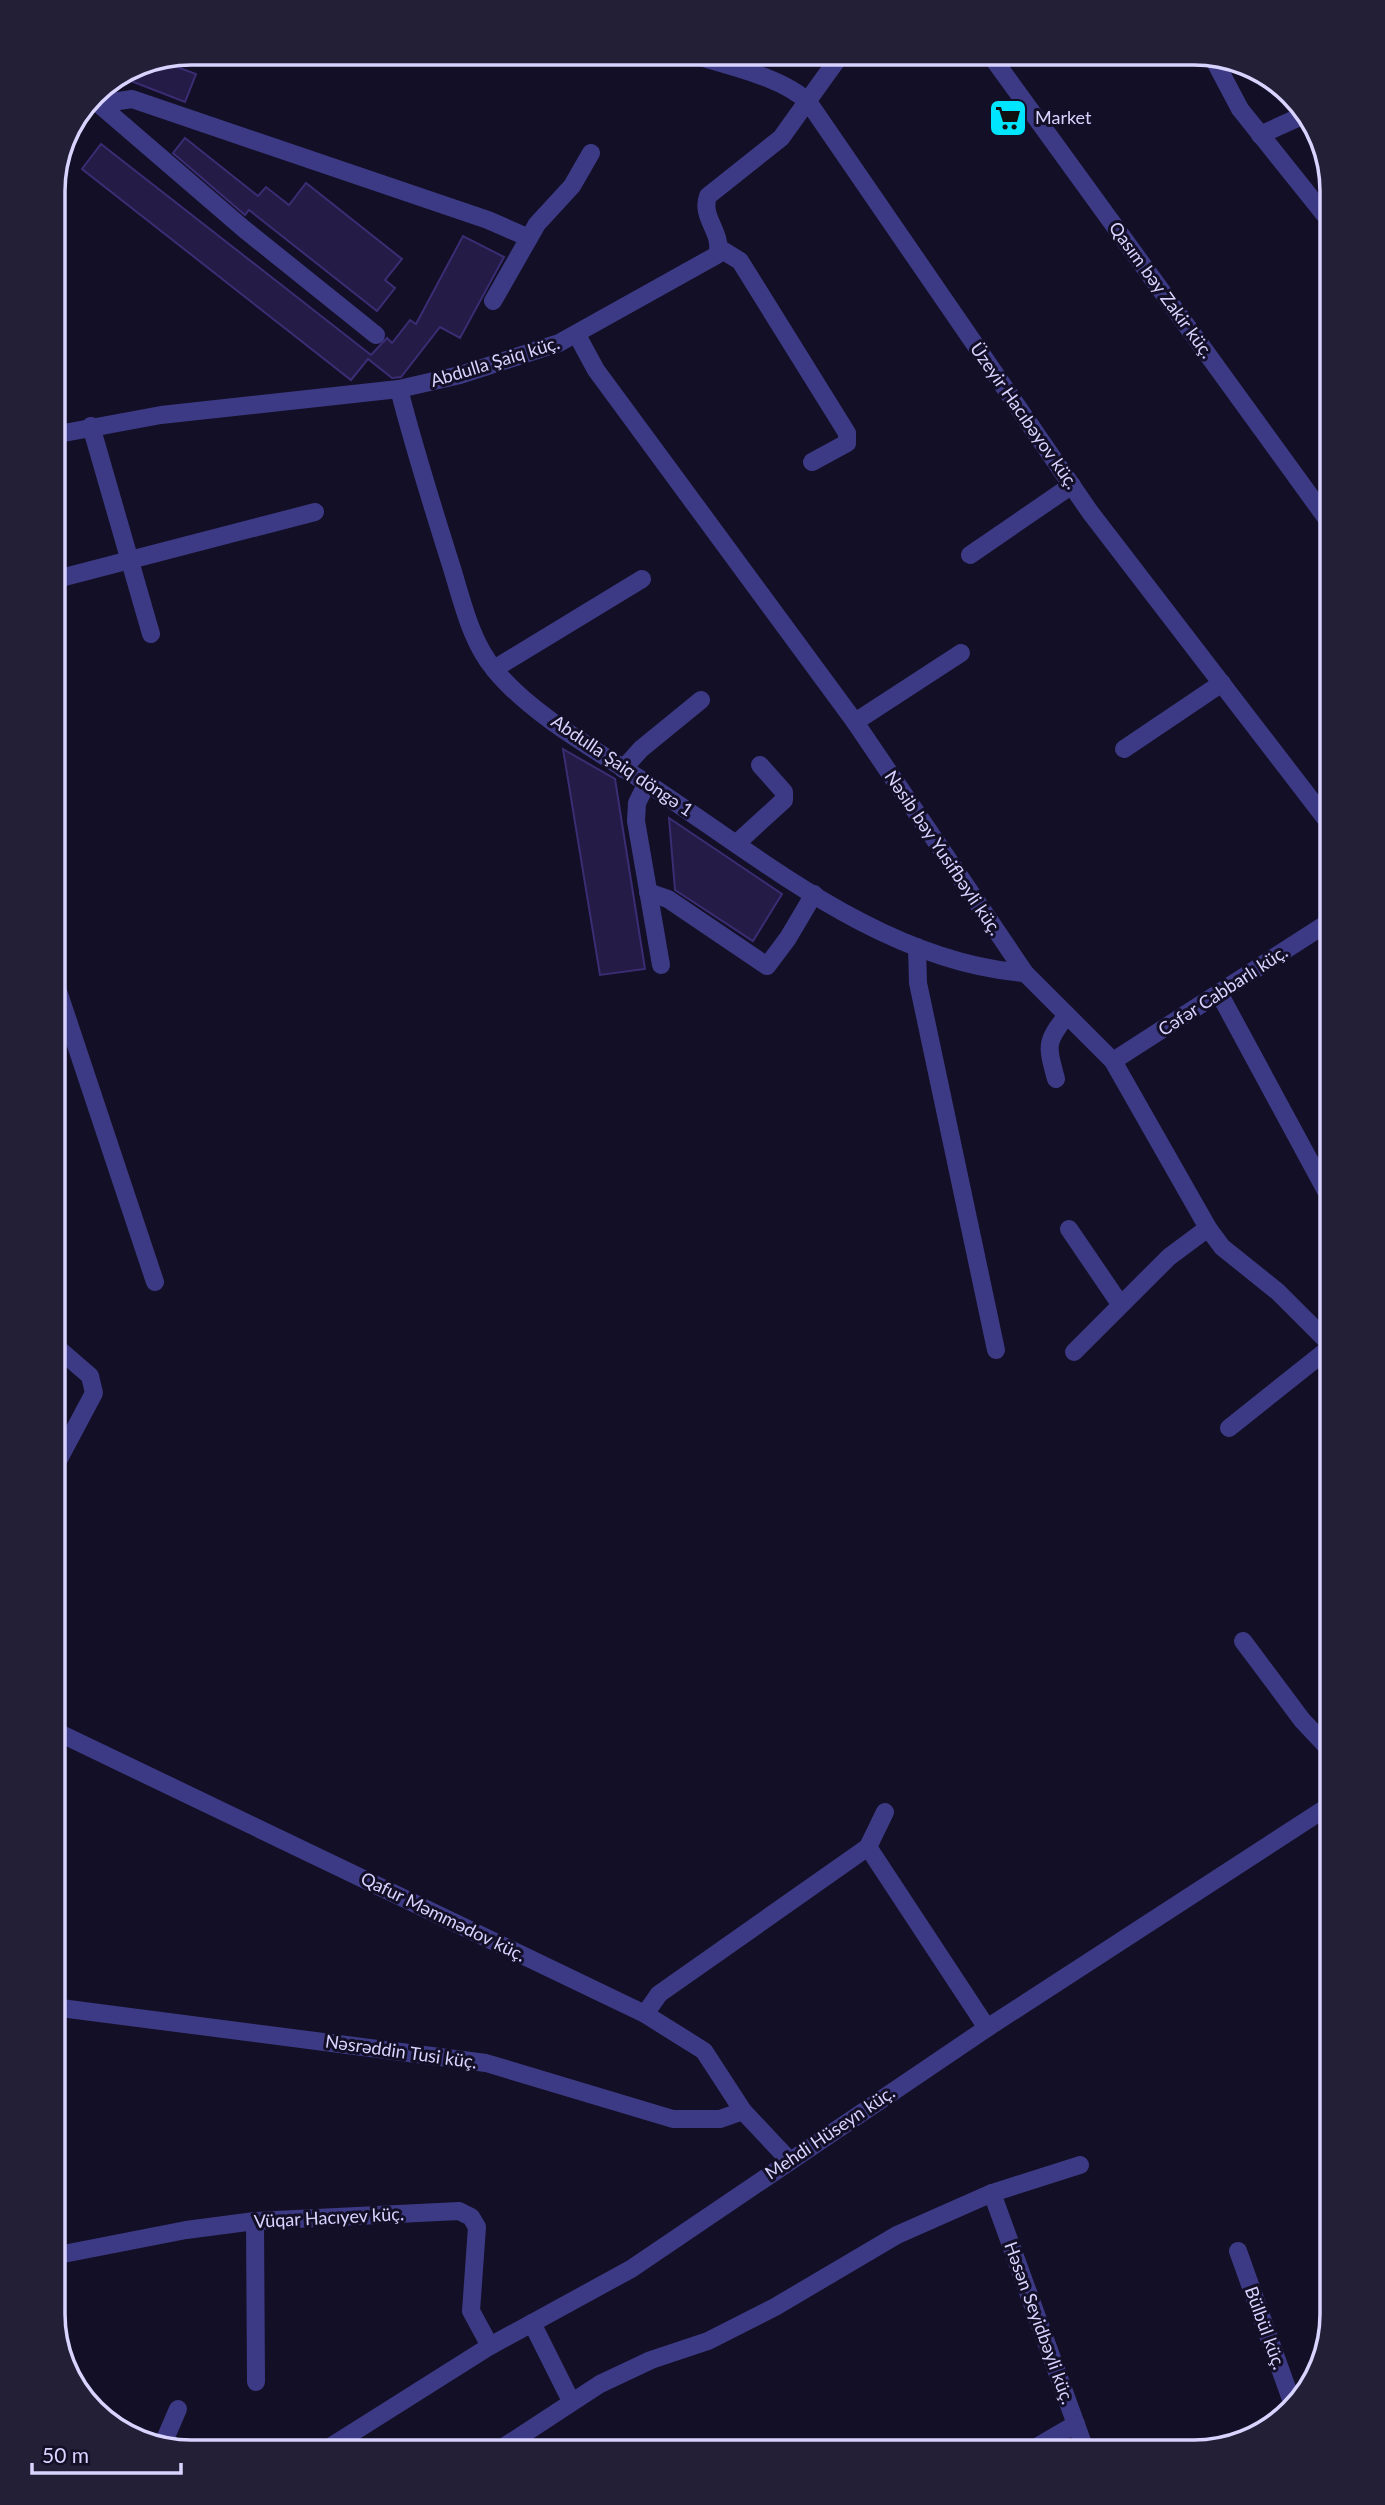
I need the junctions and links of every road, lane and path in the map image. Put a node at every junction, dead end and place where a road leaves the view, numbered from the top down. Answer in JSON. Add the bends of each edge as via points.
{"nodes":[{"id":1,"x":723,"y":65,"type":"edge"},
{"id":2,"x":834,"y":65,"type":"edge"},
{"id":3,"x":998,"y":65,"type":"edge"},
{"id":4,"x":1218,"y":67,"type":"edge"},
{"id":5,"x":104,"y":100,"type":"edge"},
{"id":6,"x":809,"y":103,"type":"junction"},
{"id":7,"x":99,"y":105,"type":"edge"},
{"id":8,"x":1297,"y":118,"type":"edge"},
{"id":9,"x":1260,"y":135,"type":"junction"},
{"id":10,"x":591,"y":153,"type":"dead end"},
{"id":11,"x":1320,"y":209,"type":"edge"},
{"id":12,"x":529,"y":238,"type":"junction"},
{"id":13,"x":719,"y":248,"type":"junction"},
{"id":14,"x":493,"y":301,"type":"dead end"},
{"id":15,"x":577,"y":334,"type":"junction"},
{"id":16,"x":376,"y":335,"type":"dead end"},
{"id":17,"x":399,"y":389,"type":"junction"},
{"id":18,"x":91,"y":426,"type":"junction"},
{"id":19,"x":65,"y":432,"type":"edge"},
{"id":20,"x":812,"y":462,"type":"dead end"},
{"id":21,"x":1072,"y":485,"type":"junction"},
{"id":22,"x":1320,"y":509,"type":"edge"},
{"id":23,"x":315,"y":512,"type":"dead end"},
{"id":24,"x":970,"y":555,"type":"dead end"},
{"id":25,"x":130,"y":560,"type":"junction"},
{"id":26,"x":65,"y":577,"type":"edge"},
{"id":27,"x":642,"y":579,"type":"dead end"},
{"id":28,"x":151,"y":634,"type":"dead end"},
{"id":29,"x":961,"y":653,"type":"dead end"},
{"id":30,"x":494,"y":669,"type":"junction"},
{"id":31,"x":1222,"y":682,"type":"junction"},
{"id":32,"x":701,"y":700,"type":"dead end"},
{"id":33,"x":855,"y":722,"type":"junction"},
{"id":34,"x":1124,"y":749,"type":"dead end"},
{"id":35,"x":760,"y":765,"type":"dead end"},
{"id":36,"x":623,"y":769,"type":"junction"},
{"id":37,"x":647,"y":783,"type":"junction"},
{"id":38,"x":1320,"y":811,"type":"edge"},
{"id":39,"x":737,"y":843,"type":"junction"},
{"id":40,"x":648,"y":892,"type":"junction"},
{"id":41,"x":814,"y":894,"type":"junction"},
{"id":42,"x":1320,"y":928,"type":"edge"},
{"id":43,"x":917,"y":947,"type":"junction"},
{"id":44,"x":660,"y":965,"type":"dead end"},
{"id":45,"x":1025,"y":973,"type":"junction"},
{"id":46,"x":1219,"y":993,"type":"junction"},
{"id":47,"x":65,"y":1012,"type":"edge"},
{"id":48,"x":1067,"y":1016,"type":"junction"},
{"id":49,"x":1113,"y":1062,"type":"junction"},
{"id":50,"x":1056,"y":1079,"type":"dead end"},
{"id":51,"x":1320,"y":1180,"type":"edge"},
{"id":52,"x":1208,"y":1228,"type":"junction"},
{"id":53,"x":1069,"y":1229,"type":"dead end"},
{"id":54,"x":155,"y":1283,"type":"dead end"},
{"id":55,"x":1119,"y":1304,"type":"junction"},
{"id":56,"x":1320,"y":1334,"type":"edge"},
{"id":57,"x":996,"y":1350,"type":"dead end"},
{"id":58,"x":1074,"y":1352,"type":"dead end"},
{"id":59,"x":65,"y":1354,"type":"edge"},
{"id":60,"x":1320,"y":1355,"type":"edge"},
{"id":61,"x":1229,"y":1427,"type":"dead end"},
{"id":62,"x":65,"y":1447,"type":"edge"},
{"id":63,"x":1243,"y":1641,"type":"dead end"},
{"id":64,"x":65,"y":1736,"type":"edge"},
{"id":65,"x":1320,"y":1739,"type":"edge"},
{"id":66,"x":885,"y":1812,"type":"dead end"},
{"id":67,"x":1320,"y":1812,"type":"edge"},
{"id":68,"x":868,"y":1847,"type":"junction"},
{"id":69,"x":65,"y":2009,"type":"edge"},
{"id":70,"x":645,"y":2014,"type":"junction"},
{"id":71,"x":987,"y":2028,"type":"junction"},
{"id":72,"x":743,"y":2111,"type":"junction"},
{"id":73,"x":789,"y":2160,"type":"junction"},
{"id":74,"x":1080,"y":2165,"type":"dead end"},
{"id":75,"x":992,"y":2193,"type":"junction"},
{"id":76,"x":255,"y":2221,"type":"junction"},
{"id":77,"x":1238,"y":2251,"type":"dead end"},
{"id":78,"x":65,"y":2253,"type":"edge"},
{"id":79,"x":532,"y":2323,"type":"junction"},
{"id":80,"x":490,"y":2346,"type":"junction"},
{"id":81,"x":256,"y":2382,"type":"dead end"},
{"id":82,"x":1290,"y":2396,"type":"edge"},
{"id":83,"x":571,"y":2401,"type":"junction"},
{"id":84,"x":178,"y":2409,"type":"dead end"},
{"id":85,"x":1076,"y":2424,"type":"junction"},
{"id":86,"x":166,"y":2438,"type":"edge"},
{"id":87,"x":341,"y":2440,"type":"edge"},
{"id":88,"x":514,"y":2440,"type":"edge"},
{"id":89,"x":1049,"y":2440,"type":"edge"},
{"id":90,"x":1082,"y":2440,"type":"edge"}],
"edges":[{"from":1,"to":6,"type":"street","name":"Üzeyir Hacıbəyov küç.","via":[[781,84]]},
{"from":2,"to":6,"type":"street"},
{"from":3,"to":22,"type":"street","name":"Qasım bəy Zakir küç."},
{"from":4,"to":9,"type":"street"},
{"from":5,"to":12,"type":"street","via":[[132,99]]},
{"from":6,"to":13,"type":"street","via":[[781,138],[708,196],[706,211]]},
{"from":6,"to":21,"type":"street","name":"Üzeyir Hacıbəyov küç."},
{"from":7,"to":16,"type":"street"},
{"from":8,"to":9,"type":"street"},
{"from":9,"to":11,"type":"street"},
{"from":10,"to":12,"type":"street","via":[[572,186]]},
{"from":12,"to":14,"type":"street"},
{"from":13,"to":15,"type":"street","name":"Abdulla Şaiq küç.","via":[[712,260]]},
{"from":13,"to":20,"type":"street","via":[[740,261],[847,433],[847,443]]},
{"from":15,"to":17,"type":"street","name":"Abdulla Şaiq küç.","via":[[460,375]]},
{"from":15,"to":33,"type":"street","name":"Nəsib bəy Yusifbəyli küç.","via":[[596,370]]},
{"from":17,"to":18,"type":"street","name":"Abdulla Şaiq küç."},
{"from":17,"to":30,"type":"street","name":"Abdulla Şaiq döngə 1","via":[[463,603]]},
{"from":18,"to":19,"type":"street","name":"Abdulla Şaiq küç."},
{"from":18,"to":25,"type":"street"},
{"from":21,"to":24,"type":"street"},
{"from":21,"to":31,"type":"street","name":"Üzeyir Hacıbəyov küç."},
{"from":23,"to":25,"type":"street"},
{"from":25,"to":26,"type":"street"},
{"from":25,"to":28,"type":"street"},
{"from":27,"to":30,"type":"street"},
{"from":29,"to":33,"type":"street"},
{"from":30,"to":36,"type":"street","name":"Abdulla Şaiq döngə 1","via":[[545,714]]},
{"from":31,"to":34,"type":"street"},
{"from":31,"to":38,"type":"street","name":"Üzeyir Hacıbəyov küç."},
{"from":32,"to":36,"type":"street","via":[[640,749]]},
{"from":33,"to":45,"type":"street","name":"Nəsib bəy Yusifbəyli küç."},
{"from":35,"to":39,"type":"street","via":[[784,792],[784,800]]},
{"from":36,"to":37,"type":"street","name":"Abdulla Şaiq döngə 1"},
{"from":37,"to":39,"type":"street","name":"Abdulla Şaiq döngə 1"},
{"from":37,"to":40,"type":"street","via":[[637,803],[636,821]]},
{"from":39,"to":41,"type":"street","name":"Abdulla Şaiq döngə 1"},
{"from":40,"to":41,"type":"street","via":[[668,899],[766,966]]},
{"from":40,"to":44,"type":"street"},
{"from":41,"to":43,"type":"street","name":"Abdulla Şaiq döngə 1"},
{"from":42,"to":46,"type":"street","name":"Cəfər Cabbarlı küç."},
{"from":43,"to":45,"type":"street","name":"Abdulla Şaiq döngə 1","via":[[989,970]]},
{"from":43,"to":57,"type":"street","via":[[918,984]]},
{"from":45,"to":48,"type":"street","name":"Nəsib bəy Yusifbəyli küç."},
{"from":46,"to":49,"type":"street","name":"Cəfər Cabbarlı küç."},
{"from":46,"to":51,"type":"street"},
{"from":47,"to":54,"type":"street"},
{"from":48,"to":49,"type":"street","name":"Nəsib bəy Yusifbəyli küç."},
{"from":48,"to":50,"type":"street","via":[[1049,1037]]},
{"from":49,"to":52,"type":"street","name":"Nəsib bəy Yusifbəyli küç."},
{"from":52,"to":55,"type":"street"},
{"from":52,"to":56,"type":"street","name":"Nəsib bəy Yusifbəyli küç.","via":[[1222,1247],[1278,1292]]},
{"from":53,"to":55,"type":"street"},
{"from":55,"to":58,"type":"street"},
{"from":59,"to":62,"type":"street","via":[[90,1376],[94,1393]]},
{"from":60,"to":61,"type":"street"},
{"from":63,"to":65,"type":"street"},
{"from":64,"to":70,"type":"street","name":"Qafur Məmmədov küç."},
{"from":66,"to":68,"type":"street"},
{"from":67,"to":71,"type":"street","name":"Mehdi Hüseyn küç."},
{"from":68,"to":70,"type":"street","via":[[659,1994]]},
{"from":68,"to":71,"type":"street"},
{"from":69,"to":72,"type":"street","name":"Nəsrəddin Tusi küç.","via":[[486,2063],[673,2119],[720,2119]]},
{"from":70,"to":72,"type":"street","name":"Qafur Məmmədov küç.","via":[[704,2051]]},
{"from":71,"to":73,"type":"street","name":"Mehdi Hüseyn küç."},
{"from":72,"to":73,"type":"street","name":"Qafur Məmmədov küç."},
{"from":73,"to":79,"type":"street","name":"Mehdi Hüseyn küç.","via":[[631,2269]]},
{"from":74,"to":75,"type":"street"},
{"from":75,"to":83,"type":"street","via":[[897,2235],[708,2341],[651,2360]]},
{"from":75,"to":85,"type":"street","name":"Həsən Seyidbəyli küç."},
{"from":76,"to":78,"type":"street","name":"Vüqar Hacıyev küç."},
{"from":76,"to":80,"type":"street","name":"Vüqar Hacıyev küç.","via":[[459,2211],[471,2217],[477,2227],[471,2311]]},
{"from":76,"to":81,"type":"street"},
{"from":77,"to":82,"type":"street","name":"Bülbül küç."},
{"from":79,"to":80,"type":"street","name":"Mehdi Hüseyn küç."},
{"from":79,"to":83,"type":"street"},
{"from":80,"to":87,"type":"street","name":"Mehdi Hüseyn küç."},
{"from":83,"to":88,"type":"street"},
{"from":84,"to":86,"type":"street"},
{"from":85,"to":89,"type":"street"},
{"from":85,"to":90,"type":"street","name":"Həsən Seyidbəyli küç."}]}
